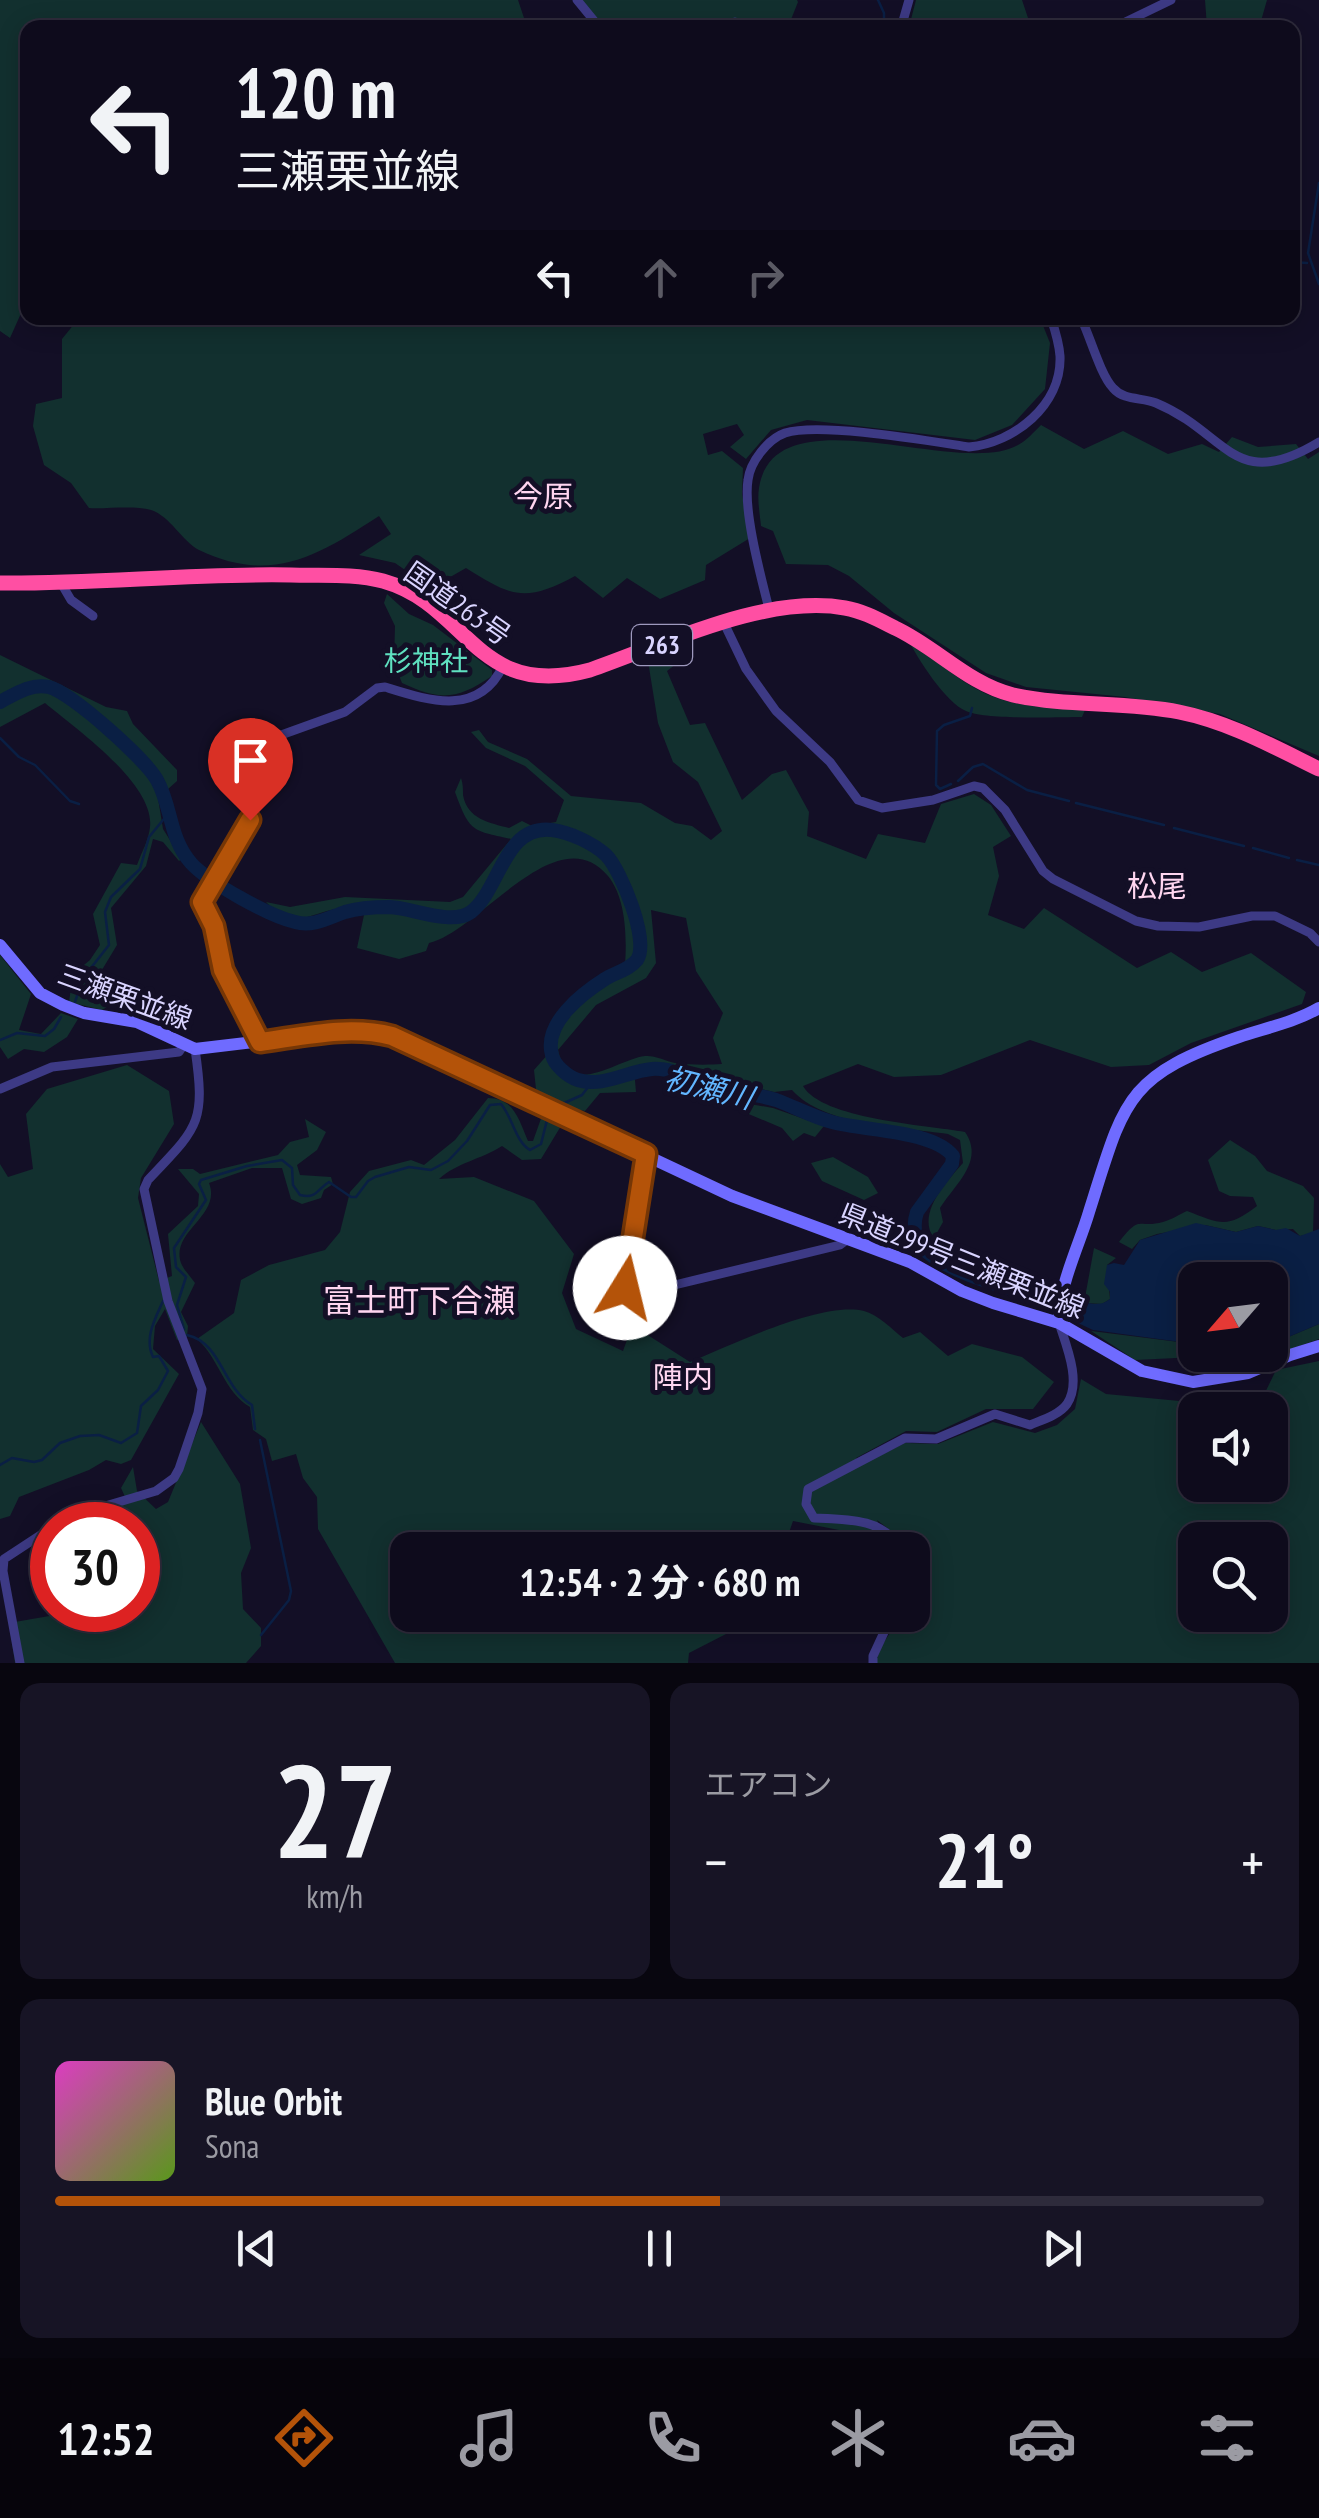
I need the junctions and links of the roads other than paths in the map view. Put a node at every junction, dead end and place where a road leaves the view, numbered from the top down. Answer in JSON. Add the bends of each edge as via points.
{"nodes":[{"id":1,"x":577,"y":0,"type":"edge"},
{"id":2,"x":1170,"y":0,"type":"edge"},
{"id":3,"x":593,"y":20,"type":"edge"},
{"id":4,"x":1129,"y":20,"type":"edge"},
{"id":5,"x":1053,"y":325,"type":"edge"},
{"id":6,"x":1084,"y":325,"type":"edge"},
{"id":7,"x":1319,"y":442,"type":"edge"},
{"id":8,"x":0,"y":583,"type":"edge"},
{"id":9,"x":61,"y":583,"type":"junction"},
{"id":10,"x":769,"y":609,"type":"junction"},
{"id":11,"x":92,"y":616,"type":"dead end"},
{"id":12,"x":724,"y":623,"type":"junction"},
{"id":13,"x":503,"y":666,"type":"junction"},
{"id":14,"x":1319,"y":769,"type":"edge"},
{"id":15,"x":1319,"y":942,"type":"edge"},
{"id":16,"x":0,"y":946,"type":"edge"},
{"id":17,"x":1319,"y":1008,"type":"edge"},
{"id":18,"x":260,"y":1042,"type":"junction"},
{"id":19,"x":189,"y":1048,"type":"junction"},
{"id":20,"x":0,"y":1089,"type":"edge"},
{"id":21,"x":646,"y":1154,"type":"junction"},
{"id":22,"x":848,"y":1239,"type":"junction"},
{"id":23,"x":1058,"y":1321,"type":"junction"},
{"id":24,"x":1319,"y":1346,"type":"edge"},
{"id":25,"x":886,"y":1532,"type":"edge"},
{"id":26,"x":884,"y":1632,"type":"edge"},
{"id":27,"x":20,"y":1663,"type":"edge"},
{"id":28,"x":873,"y":1663,"type":"edge"}],
"edges":[{"from":1,"to":3,"type":"street"},
{"from":2,"to":4,"type":"street"},
{"from":5,"to":10,"type":"street","via":[[1060,357],[1053,390],[1022,429],[988,445],[830,430],[774,438],[748,478]]},
{"from":6,"to":7,"type":"street","via":[[1117,392],[1154,402],[1202,428],[1230,455],[1266,464]]},
{"from":8,"to":9,"type":"highway","name":"国道263号","number":"263"},
{"from":9,"to":11,"type":"street"},
{"from":9,"to":13,"type":"highway","name":"国道263号","number":"263","via":[[223,574],[370,578],[408,592]]},
{"from":10,"to":12,"type":"highway","name":"国道263号","number":"263"},
{"from":10,"to":14,"type":"highway","name":"国道263号","number":"263","via":[[849,609],[910,635],[1000,692],[1194,716]]},
{"from":12,"to":13,"type":"highway","name":"国道263号","number":"263","via":[[567,676],[541,678]]},
{"from":12,"to":15,"type":"street","via":[[776,711],[830,762],[858,800],[882,808],[983,788],[1053,879],[1136,920],[1199,927],[1275,916]]},
{"from":13,"to":18,"type":"street","via":[[480,691],[456,702],[377,688],[345,712],[231,753],[231,778],[250,820],[204,898],[204,910],[223,970]]},
{"from":16,"to":19,"type":"main road","name":"三瀬栗並線","via":[[40,992],[84,1013],[137,1022]]},
{"from":17,"to":23,"type":"main road","via":[[1200,1050],[1139,1089],[1121,1116]]},
{"from":18,"to":19,"type":"main road","name":"三瀬栗並線"},
{"from":18,"to":21,"type":"main road","name":"三瀬栗並線","via":[[346,1031],[392,1036]]},
{"from":19,"to":20,"type":"street","via":[[52,1067]]},
{"from":19,"to":27,"type":"street","via":[[200,1108],[196,1123],[144,1190],[164,1290],[202,1389],[198,1413],[174,1478],[55,1523],[4,1559]]},
{"from":21,"to":22,"type":"main road","name":"県道299号三瀬栗並線","via":[[732,1196]]},
{"from":21,"to":22,"type":"street","via":[[625,1288],[658,1290]]},
{"from":22,"to":23,"type":"main road","name":"県道299号三瀬栗並線","via":[[978,1297]]},
{"from":23,"to":24,"type":"main road","name":"県道299号三瀬栗並線","via":[[1142,1371],[1192,1382],[1248,1374]]},
{"from":23,"to":25,"type":"street","via":[[1073,1380],[1068,1404],[1053,1415],[1030,1426],[995,1414],[936,1439],[905,1438],[808,1489],[814,1518]]},
{"from":26,"to":28,"type":"street"}]}
